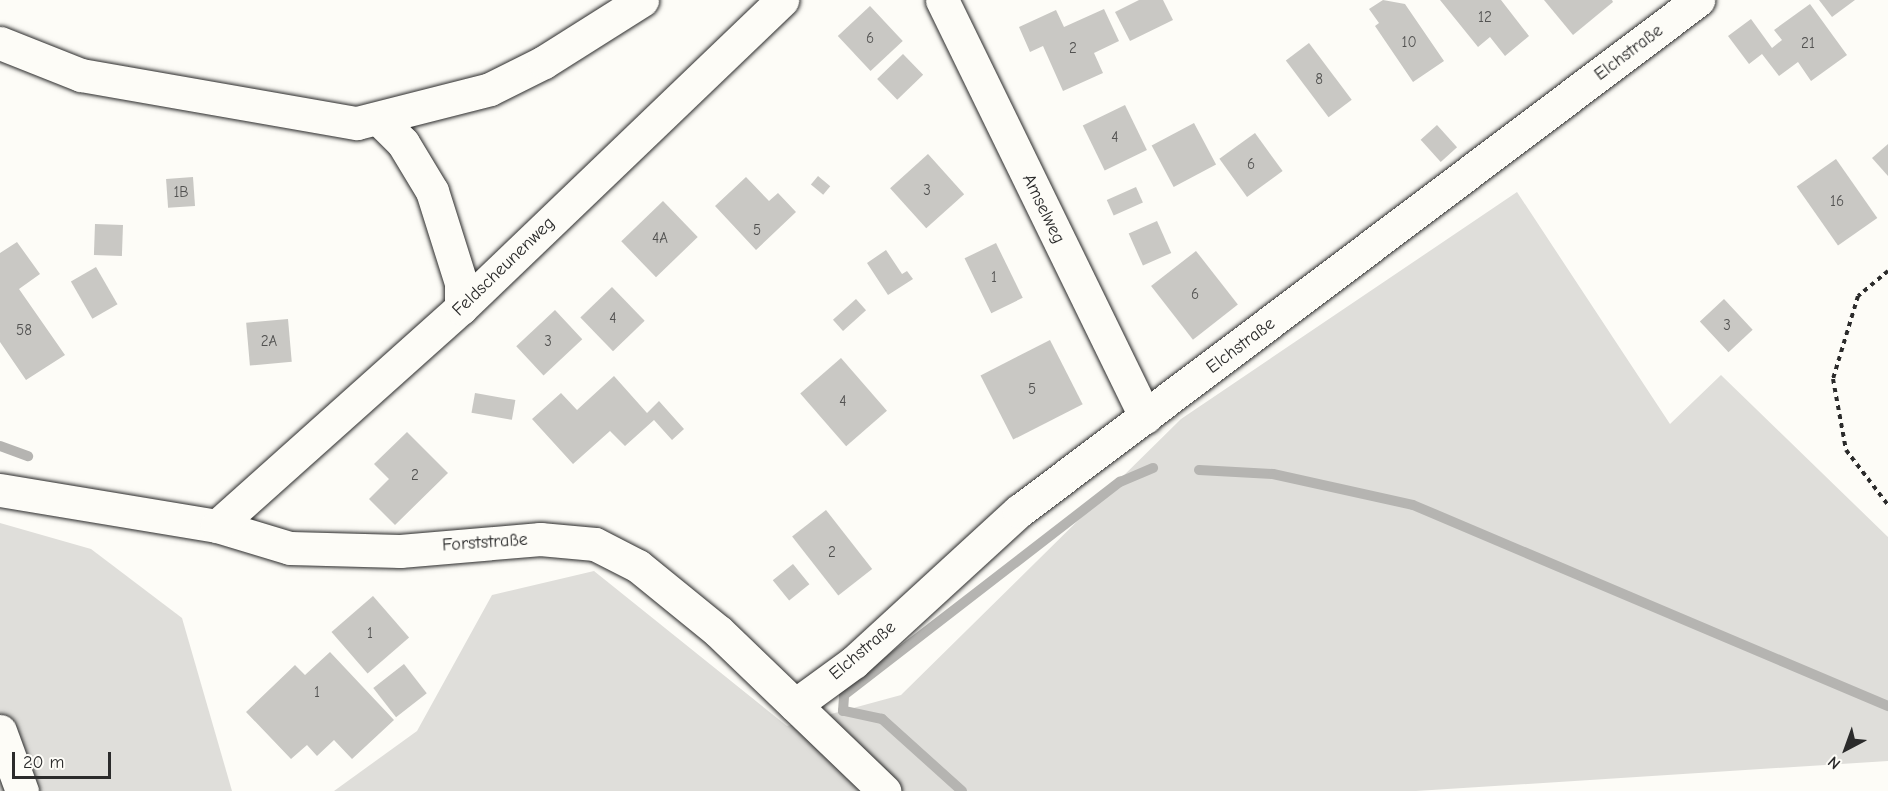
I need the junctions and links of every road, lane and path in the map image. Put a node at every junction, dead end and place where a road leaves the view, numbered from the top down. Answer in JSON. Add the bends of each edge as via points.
{"nodes":[{"id":1,"x":642,"y":0,"type":"edge"},
{"id":2,"x":782,"y":0,"type":"edge"},
{"id":3,"x":942,"y":0,"type":"edge"},
{"id":4,"x":1698,"y":0,"type":"edge"},
{"id":5,"x":0,"y":43,"type":"edge"},
{"id":6,"x":381,"y":121,"type":"junction"},
{"id":7,"x":1888,"y":271,"type":"edge"},
{"id":8,"x":461,"y":308,"type":"junction"},
{"id":9,"x":1145,"y":417,"type":"junction"},
{"id":10,"x":0,"y":490,"type":"edge"},
{"id":11,"x":1888,"y":505,"type":"edge"},
{"id":12,"x":217,"y":526,"type":"junction"},
{"id":13,"x":795,"y":705,"type":"junction"},
{"id":14,"x":0,"y":731,"type":"edge"},
{"id":15,"x":22,"y":791,"type":"edge"},
{"id":16,"x":884,"y":791,"type":"edge"}],
"edges":[{"from":1,"to":6,"type":"street","via":[[544,62],[490,89]]},
{"from":2,"to":8,"type":"street","name":"Feldscheunenweg"},
{"from":3,"to":9,"type":"street","name":"Amselweg"},
{"from":4,"to":9,"type":"street","name":"Elchstraße"},
{"from":5,"to":6,"type":"street","via":[[81,75],[244,107],[357,123]]},
{"from":6,"to":8,"type":"street","via":[[403,143],[432,191],[461,283]]},
{"from":7,"to":11,"type":"path","via":[[1858,296],[1833,379],[1846,450]]},
{"from":8,"to":12,"type":"street","name":"Feldscheunenweg"},
{"from":9,"to":13,"type":"street","name":"Elchstraße","via":[[1019,511],[854,662]]},
{"from":10,"to":12,"type":"street","name":"Forststraße"},
{"from":12,"to":13,"type":"street","name":"Forststraße","via":[[290,548],[349,552],[540,539],[595,544],[647,573]]},
{"from":13,"to":16,"type":"street","name":"Forststraße"},
{"from":14,"to":15,"type":"street"}]}
